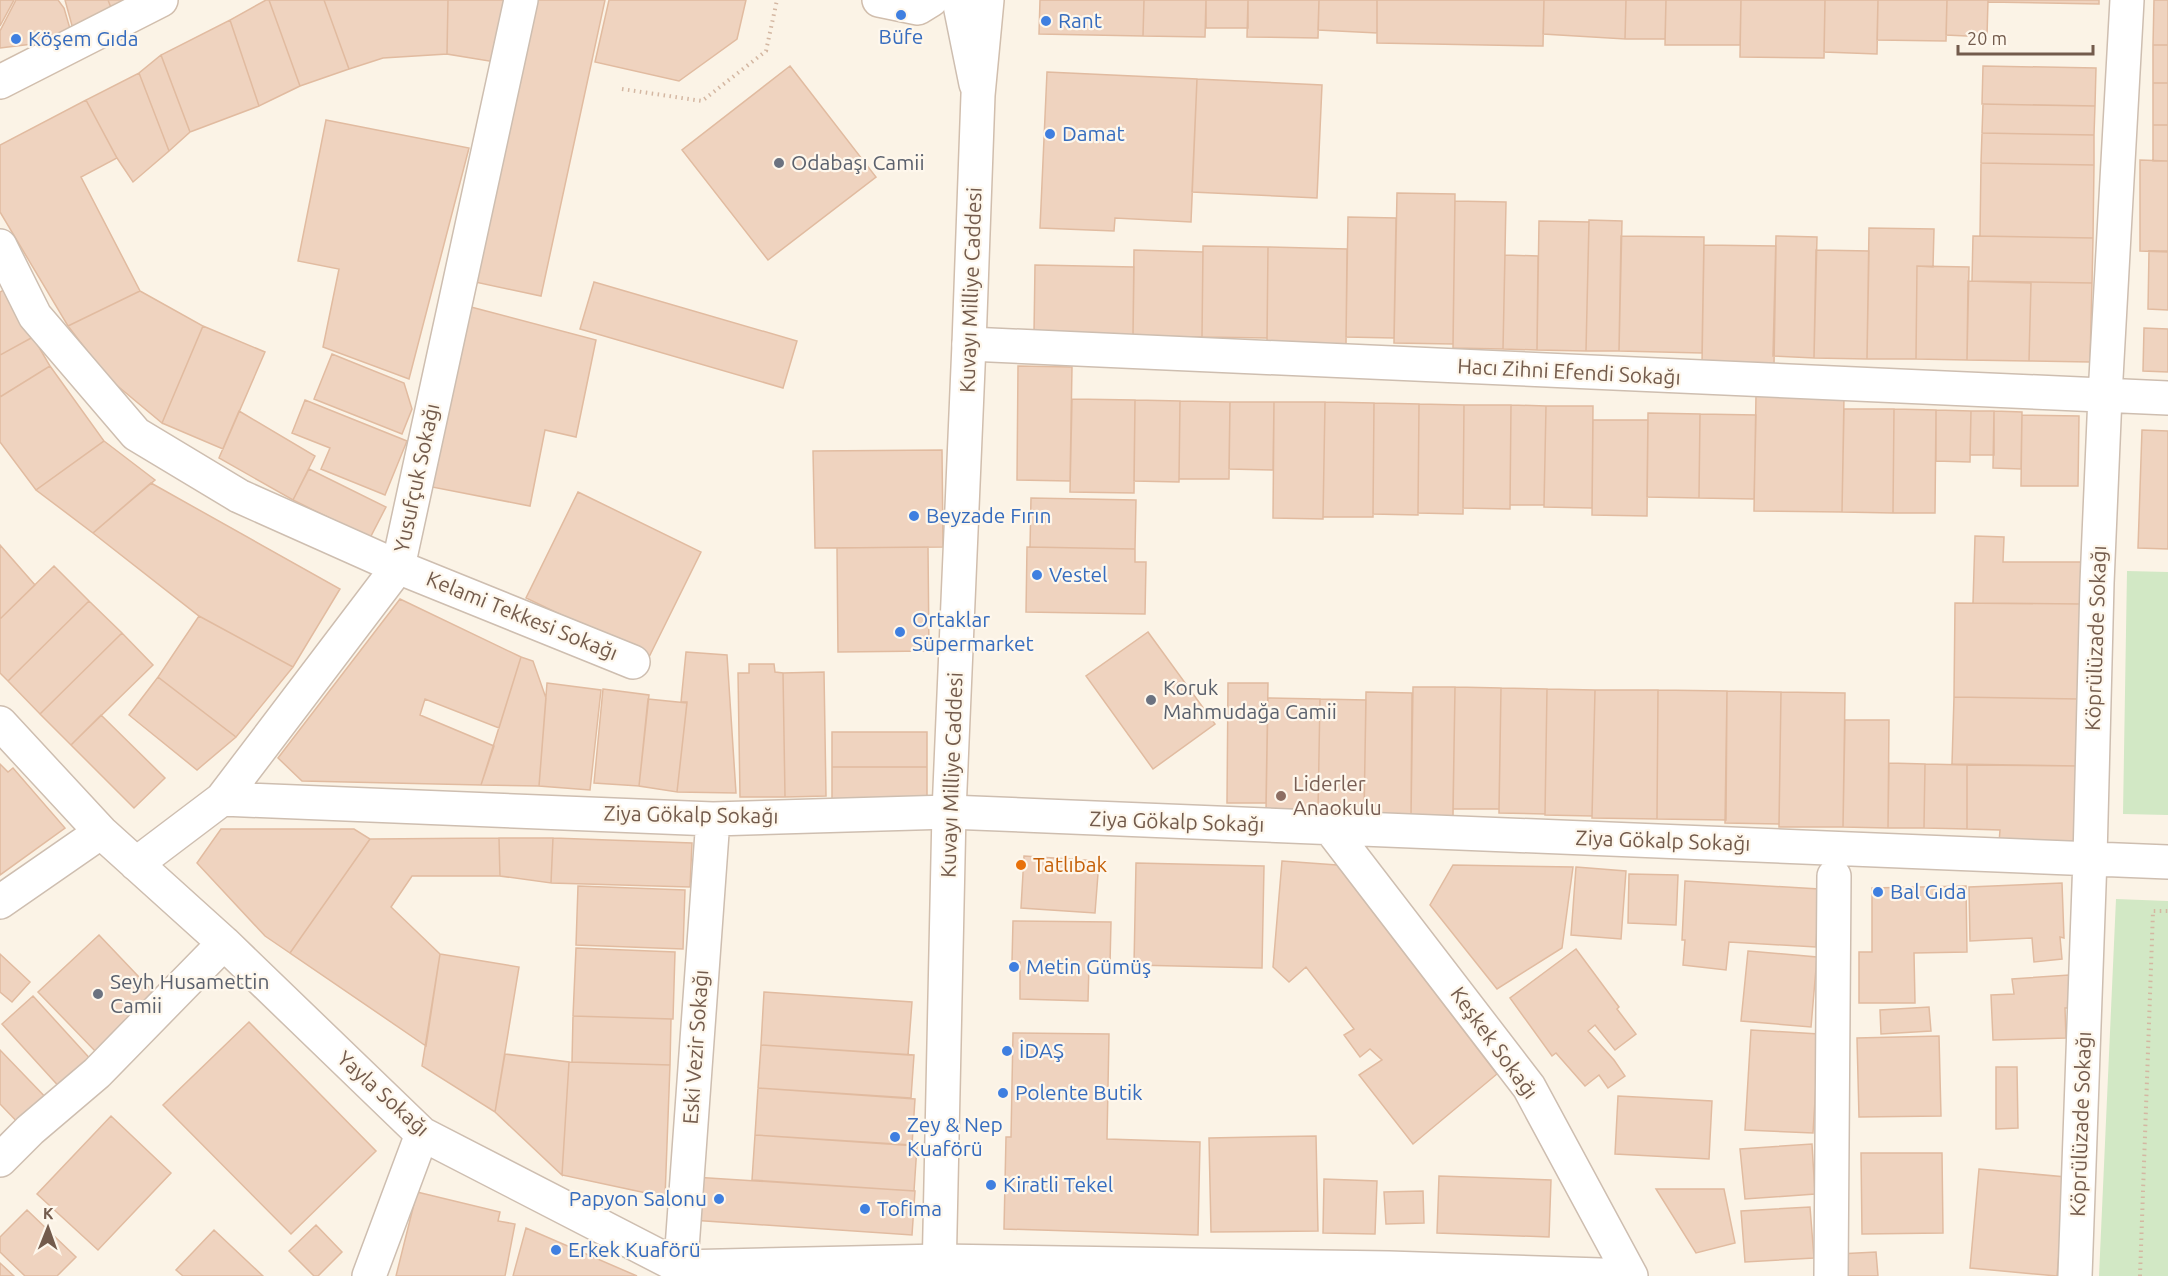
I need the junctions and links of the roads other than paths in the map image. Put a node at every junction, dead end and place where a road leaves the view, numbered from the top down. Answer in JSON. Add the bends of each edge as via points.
{"nodes":[{"id":1,"x":161,"y":0,"type":"edge"},
{"id":2,"x":521,"y":0,"type":"edge"},
{"id":3,"x":879,"y":0,"type":"edge"},
{"id":4,"x":931,"y":0,"type":"edge"},
{"id":5,"x":959,"y":0,"type":"edge"},
{"id":6,"x":987,"y":0,"type":"edge"},
{"id":7,"x":2127,"y":0,"type":"edge"},
{"id":8,"x":0,"y":82,"type":"edge"},
{"id":9,"x":978,"y":95,"type":"junction"},
{"id":10,"x":0,"y":246,"type":"edge"},
{"id":11,"x":969,"y":344,"type":"junction"},
{"id":12,"x":2105,"y":396,"type":"junction"},
{"id":13,"x":2168,"y":398,"type":"edge"},
{"id":14,"x":398,"y":567,"type":"junction"},
{"id":15,"x":633,"y":662,"type":"dead end"},
{"id":16,"x":0,"y":723,"type":"edge"},
{"id":17,"x":222,"y":799,"type":"junction"},
{"id":18,"x":949,"y":812,"type":"junction"},
{"id":19,"x":712,"y":819,"type":"junction"},
{"id":20,"x":1330,"y":828,"type":"junction"},
{"id":21,"x":101,"y":832,"type":"junction"},
{"id":22,"x":2090,"y":858,"type":"junction"},
{"id":23,"x":2168,"y":862,"type":"edge"},
{"id":24,"x":136,"y":864,"type":"junction"},
{"id":25,"x":1834,"y":876,"type":"dead end"},
{"id":26,"x":0,"y":902,"type":"edge"},
{"id":27,"x":224,"y":943,"type":"junction"},
{"id":28,"x":422,"y":1134,"type":"junction"},
{"id":29,"x":0,"y":1160,"type":"edge"},
{"id":30,"x":940,"y":1269,"type":"edge"},
{"id":31,"x":680,"y":1271,"type":"edge"},
{"id":32,"x":1427,"y":1273,"type":"edge"},
{"id":33,"x":369,"y":1276,"type":"edge"},
{"id":34,"x":1631,"y":1276,"type":"edge"},
{"id":35,"x":1831,"y":1276,"type":"edge"},
{"id":36,"x":2075,"y":1276,"type":"edge"}],
"edges":[{"from":1,"to":8,"type":"street"},
{"from":2,"to":14,"type":"street","name":"Yusufçuk Sokağı"},
{"from":3,"to":4,"type":"street","via":[[918,8]]},
{"from":5,"to":9,"type":"street"},
{"from":6,"to":9,"type":"street"},
{"from":7,"to":12,"type":"street","name":"Köprülüzade Sokağı"},
{"from":9,"to":11,"type":"street","name":"Kuvayı Milliye Caddesi"},
{"from":10,"to":14,"type":"street","name":"Kelami Tekkesi Sokağı","via":[[35,316],[136,434],[239,496]]},
{"from":11,"to":12,"type":"street","name":"Hacı Zihni Efendi Sokağı"},
{"from":11,"to":18,"type":"street","name":"Kuvayı Milliye Caddesi"},
{"from":12,"to":13,"type":"street","name":"Hacı Zihni Efendi Sokağı"},
{"from":12,"to":22,"type":"street","name":"Köprülüzade Sokağı"},
{"from":14,"to":15,"type":"street","name":"Kelami Tekkesi Sokağı"},
{"from":14,"to":17,"type":"street","name":"Yusufçuk Sokağı"},
{"from":16,"to":21,"type":"street","name":"Yayla Sokağı"},
{"from":17,"to":19,"type":"street","name":"Ziya Gökalp Sokağı"},
{"from":17,"to":24,"type":"street","name":"Yusufçuk Sokağı"},
{"from":18,"to":19,"type":"street","name":"Ziya Gökalp Sokağı"},
{"from":18,"to":20,"type":"street","name":"Ziya Gökalp Sokağı"},
{"from":18,"to":30,"type":"street","name":"Kuvayı Milliye Caddesi"},
{"from":19,"to":31,"type":"street","name":"Eski Vezir Sokağı"},
{"from":20,"to":22,"type":"street","name":"Ziya Gökalp Sokağı"},
{"from":20,"to":34,"type":"street","name":"Keşkek Sokağı","via":[[1529,1087]]},
{"from":21,"to":24,"type":"street","name":"Yayla Sokağı"},
{"from":21,"to":26,"type":"street"},
{"from":22,"to":23,"type":"street","name":"Ziya Gökalp Sokağı"},
{"from":22,"to":36,"type":"street","name":"Köprülüzade Sokağı"},
{"from":24,"to":27,"type":"street","name":"Yayla Sokağı"},
{"from":25,"to":35,"type":"street"},
{"from":27,"to":28,"type":"street","name":"Yayla Sokağı"},
{"from":27,"to":29,"type":"street","via":[[97,1073]]},
{"from":28,"to":31,"type":"street","name":"Yayla Sokağı"},
{"from":28,"to":33,"type":"street"},
{"from":30,"to":31,"type":"street","name":"Yayla Sokağı"},
{"from":30,"to":32,"type":"street","name":"Yayla Sokağı"},
{"from":32,"to":34,"type":"street","name":"Yayla Sokağı"}]}
